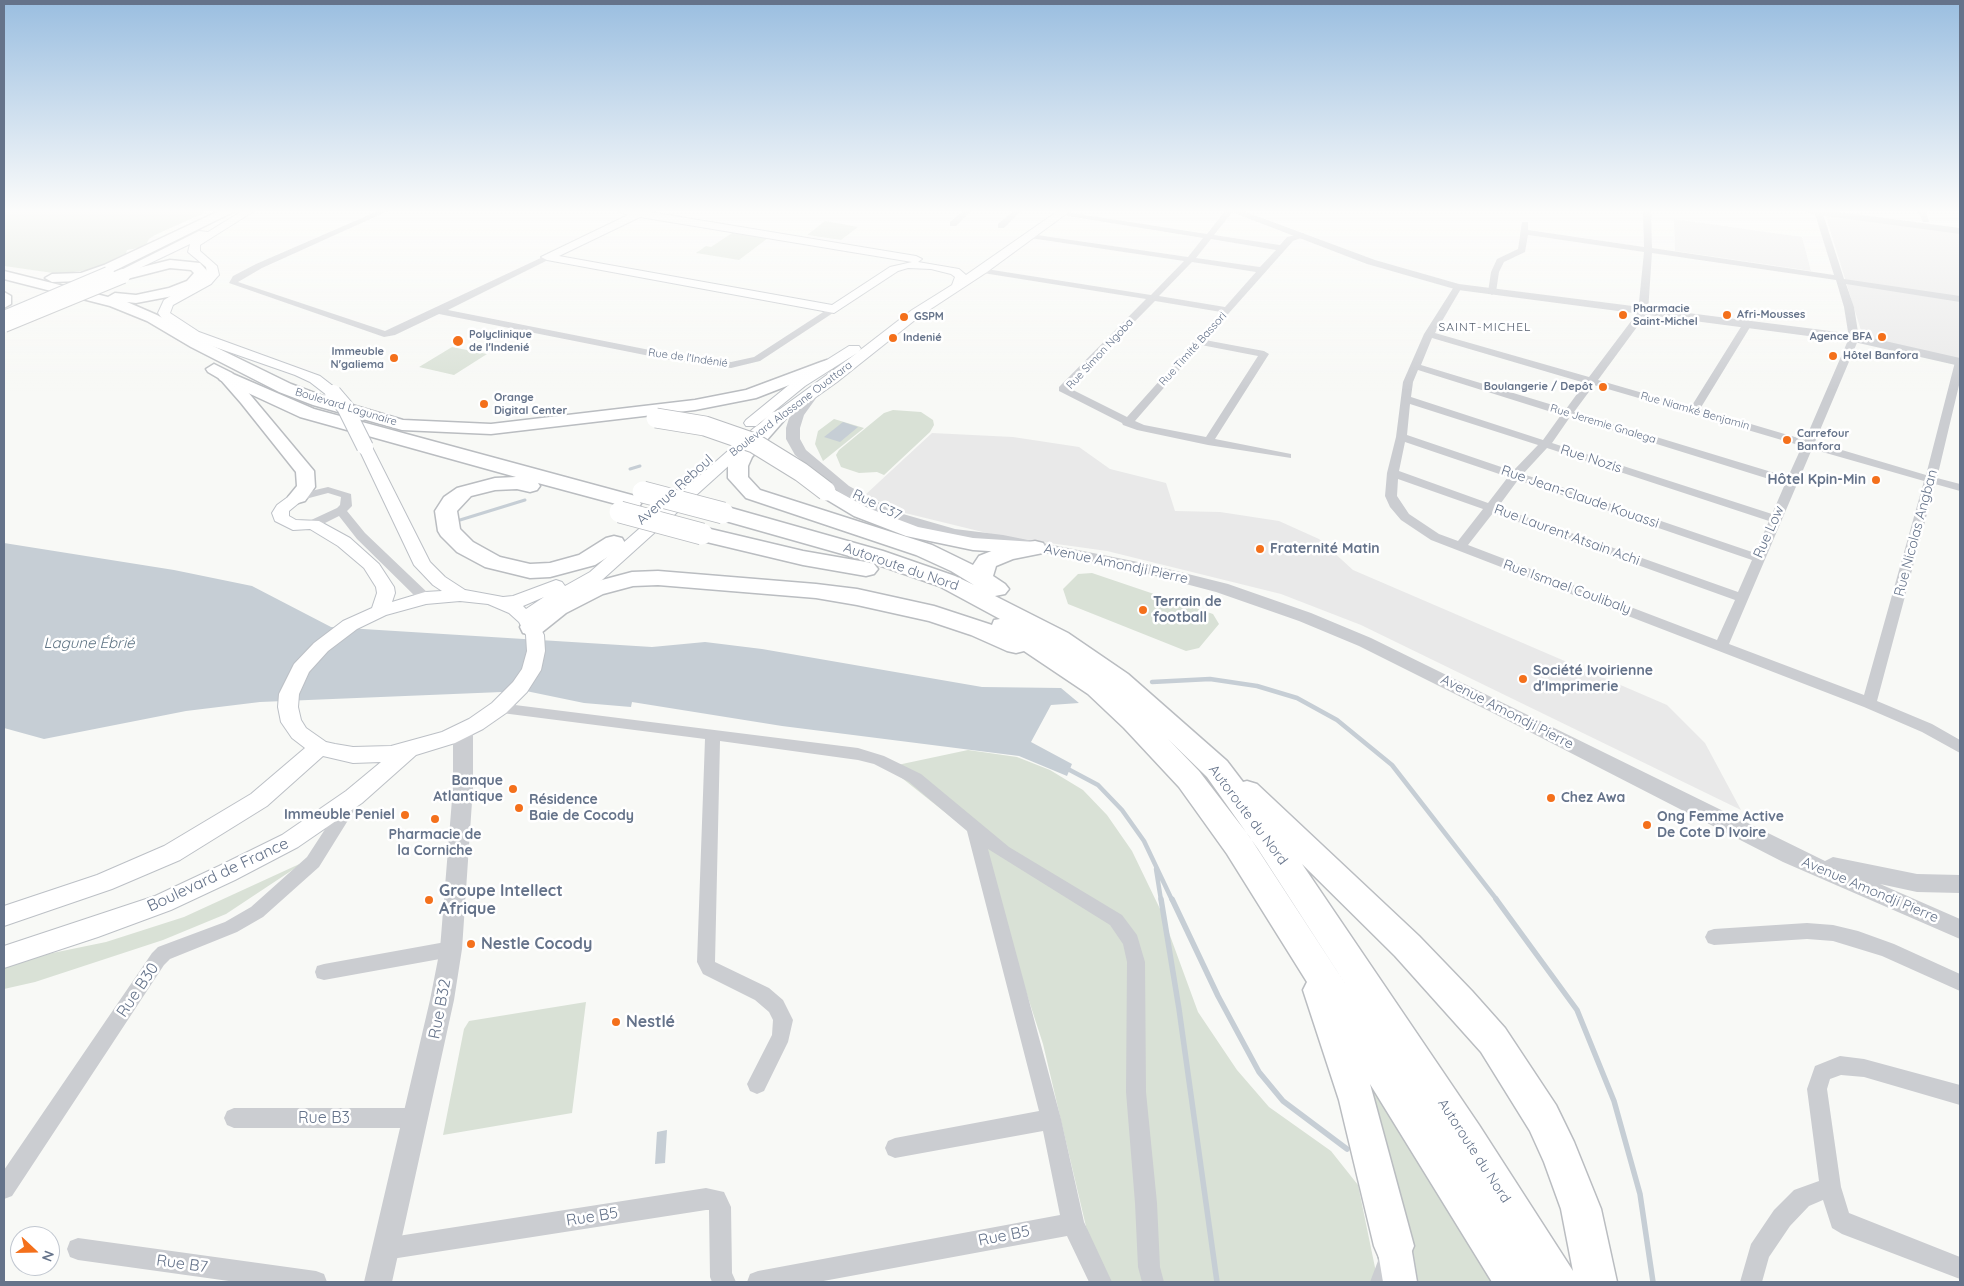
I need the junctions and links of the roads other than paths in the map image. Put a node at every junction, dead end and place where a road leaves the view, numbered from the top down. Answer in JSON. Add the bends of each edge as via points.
{"nodes":[{"id":1,"x":4,"y":271,"type":"edge"},
{"id":2,"x":100,"y":271,"type":"edge"},
{"id":3,"x":124,"y":271,"type":"edge"},
{"id":4,"x":124,"y":271,"type":"edge"},
{"id":5,"x":134,"y":271,"type":"edge"},
{"id":6,"x":201,"y":271,"type":"edge"},
{"id":7,"x":212,"y":271,"type":"edge"},
{"id":8,"x":249,"y":271,"type":"edge"},
{"id":9,"x":519,"y":271,"type":"edge"},
{"id":10,"x":625,"y":271,"type":"edge"},
{"id":11,"x":898,"y":271,"type":"edge"},
{"id":12,"x":953,"y":271,"type":"edge"},
{"id":13,"x":982,"y":271,"type":"edge"},
{"id":14,"x":990,"y":271,"type":"edge"},
{"id":15,"x":1180,"y":271,"type":"edge"},
{"id":16,"x":1261,"y":271,"type":"edge"},
{"id":17,"x":1398,"y":271,"type":"edge"},
{"id":18,"x":1495,"y":271,"type":"edge"},
{"id":19,"x":1646,"y":271,"type":"edge"},
{"id":20,"x":1788,"y":271,"type":"edge"},
{"id":21,"x":1838,"y":271,"type":"edge"},
{"id":22,"x":4,"y":275,"type":"edge"},
{"id":23,"x":116,"y":275,"type":"junction"},
{"id":24,"x":1841,"y":279,"type":"junction"},
{"id":25,"x":4,"y":285,"type":"edge"},
{"id":26,"x":957,"y":287,"type":"junction"},
{"id":27,"x":1458,"y":287,"type":"junction"},
{"id":28,"x":68,"y":289,"type":"junction"},
{"id":29,"x":1492,"y":292,"type":"junction"},
{"id":30,"x":4,"y":296,"type":"edge"},
{"id":31,"x":1154,"y":298,"type":"junction"},
{"id":32,"x":1960,"y":299,"type":"edge"},
{"id":33,"x":4,"y":304,"type":"edge"},
{"id":34,"x":834,"y":309,"type":"junction"},
{"id":35,"x":1228,"y":310,"type":"junction"},
{"id":36,"x":438,"y":311,"type":"junction"},
{"id":37,"x":1643,"y":312,"type":"junction"},
{"id":38,"x":916,"y":314,"type":"junction"},
{"id":39,"x":4,"y":317,"type":"edge"},
{"id":40,"x":4,"y":324,"type":"edge"},
{"id":41,"x":1747,"y":324,"type":"junction"},
{"id":42,"x":168,"y":326,"type":"junction"},
{"id":43,"x":1429,"y":334,"type":"junction"},
{"id":44,"x":194,"y":335,"type":"junction"},
{"id":45,"x":1854,"y":338,"type":"junction"},
{"id":46,"x":1199,"y":342,"type":"junction"},
{"id":47,"x":1960,"y":362,"type":"edge"},
{"id":48,"x":826,"y":365,"type":"junction"},
{"id":49,"x":1415,"y":366,"type":"junction"},
{"id":50,"x":226,"y":376,"type":"junction"},
{"id":51,"x":1593,"y":382,"type":"junction"},
{"id":52,"x":816,"y":390,"type":"junction"},
{"id":53,"x":1406,"y":399,"type":"junction"},
{"id":54,"x":1694,"y":411,"type":"junction"},
{"id":55,"x":1569,"y":414,"type":"junction"},
{"id":56,"x":777,"y":417,"type":"junction"},
{"id":57,"x":576,"y":418,"type":"junction"},
{"id":58,"x":1127,"y":423,"type":"junction"},
{"id":59,"x":402,"y":425,"type":"junction"},
{"id":60,"x":1401,"y":437,"type":"junction"},
{"id":61,"x":1208,"y":442,"type":"junction"},
{"id":62,"x":1545,"y":444,"type":"junction"},
{"id":63,"x":1808,"y":444,"type":"junction"},
{"id":64,"x":1287,"y":456,"type":"dead end"},
{"id":65,"x":1392,"y":473,"type":"junction"},
{"id":66,"x":1516,"y":475,"type":"junction"},
{"id":67,"x":1931,"y":479,"type":"junction"},
{"id":68,"x":1791,"y":482,"type":"junction"},
{"id":69,"x":1960,"y":488,"type":"edge"},
{"id":70,"x":298,"y":497,"type":"junction"},
{"id":71,"x":631,"y":502,"type":"junction"},
{"id":72,"x":1492,"y":508,"type":"junction"},
{"id":73,"x":341,"y":511,"type":"junction"},
{"id":74,"x":1775,"y":519,"type":"junction"},
{"id":75,"x":313,"y":524,"type":"junction"},
{"id":76,"x":713,"y":524,"type":"junction"},
{"id":77,"x":614,"y":543,"type":"junction"},
{"id":78,"x":1460,"y":547,"type":"junction"},
{"id":79,"x":1035,"y":548,"type":"junction"},
{"id":80,"x":1758,"y":558,"type":"junction"},
{"id":81,"x":983,"y":581,"type":"junction"},
{"id":82,"x":460,"y":595,"type":"junction"},
{"id":83,"x":425,"y":598,"type":"junction"},
{"id":84,"x":1741,"y":598,"type":"junction"},
{"id":85,"x":503,"y":603,"type":"junction"},
{"id":86,"x":380,"y":611,"type":"junction"},
{"id":87,"x":531,"y":627,"type":"junction"},
{"id":88,"x":1059,"y":639,"type":"junction"},
{"id":89,"x":1722,"y":645,"type":"junction"},
{"id":90,"x":1067,"y":666,"type":"junction"},
{"id":91,"x":506,"y":702,"type":"junction"},
{"id":92,"x":1869,"y":703,"type":"junction"},
{"id":93,"x":463,"y":731,"type":"junction"},
{"id":94,"x":713,"y":736,"type":"junction"},
{"id":95,"x":319,"y":747,"type":"junction"},
{"id":96,"x":1960,"y":748,"type":"edge"},
{"id":97,"x":409,"y":751,"type":"junction"},
{"id":98,"x":1217,"y":769,"type":"junction"},
{"id":99,"x":354,"y":797,"type":"junction"},
{"id":100,"x":976,"y":830,"type":"junction"},
{"id":101,"x":1791,"y":856,"type":"junction"},
{"id":102,"x":1960,"y":884,"type":"edge"},
{"id":103,"x":4,"y":916,"type":"edge"},
{"id":104,"x":1960,"y":928,"type":"edge"},
{"id":105,"x":1714,"y":937,"type":"dead end"},
{"id":106,"x":1303,"y":946,"type":"junction"},
{"id":107,"x":451,"y":949,"type":"junction"},
{"id":108,"x":4,"y":957,"type":"edge"},
{"id":109,"x":324,"y":972,"type":"dead end"},
{"id":110,"x":1960,"y":983,"type":"edge"},
{"id":111,"x":757,"y":1084,"type":"dead end"},
{"id":112,"x":1960,"y":1095,"type":"edge"},
{"id":113,"x":234,"y":1118,"type":"dead end"},
{"id":114,"x":415,"y":1118,"type":"junction"},
{"id":115,"x":1051,"y":1119,"type":"junction"},
{"id":116,"x":895,"y":1148,"type":"dead end"},
{"id":117,"x":1830,"y":1187,"type":"junction"},
{"id":118,"x":4,"y":1188,"type":"edge"},
{"id":119,"x":1073,"y":1224,"type":"junction"},
{"id":120,"x":1394,"y":1246,"type":"junction"},
{"id":121,"x":78,"y":1249,"type":"dead end"},
{"id":122,"x":385,"y":1249,"type":"junction"},
{"id":123,"x":1960,"y":1268,"type":"edge"},
{"id":124,"x":316,"y":1282,"type":"edge"},
{"id":125,"x":378,"y":1282,"type":"edge"},
{"id":126,"x":724,"y":1282,"type":"edge"},
{"id":127,"x":758,"y":1282,"type":"edge"},
{"id":128,"x":1101,"y":1282,"type":"edge"},
{"id":129,"x":1153,"y":1282,"type":"edge"},
{"id":130,"x":1381,"y":1282,"type":"edge"},
{"id":131,"x":1400,"y":1282,"type":"edge"},
{"id":132,"x":1516,"y":1282,"type":"edge"},
{"id":133,"x":1557,"y":1282,"type":"edge"},
{"id":134,"x":1596,"y":1282,"type":"edge"},
{"id":135,"x":1751,"y":1282,"type":"edge"}],
"edges":[{"from":1,"to":2,"type":"highway","via":[[63,279]]},
{"from":3,"to":23,"type":"main road"},
{"from":4,"to":23,"type":"main road"},
{"from":5,"to":23,"type":"highway"},
{"from":6,"to":28,"type":"highway","via":[[199,279],[182,289],[142,298],[127,299]]},
{"from":7,"to":44,"type":"main road","via":[[213,275],[198,287],[175,298],[164,309],[167,317]]},
{"from":8,"to":36,"type":"street","via":[[233,283],[384,334]]},
{"from":9,"to":36,"type":"street"},
{"from":10,"to":34,"type":"main road"},
{"from":11,"to":34,"type":"main road","name":"Rue de l'Indénié"},
{"from":12,"to":26,"type":"main road","via":[[960,274]]},
{"from":13,"to":26,"type":"main road","name":"Boulevard Alassane Ouattara"},
{"from":14,"to":31,"type":"street"},
{"from":15,"to":31,"type":"street","name":"Rue Simon Ngoba"},
{"from":16,"to":35,"type":"street","name":"Rue Timité Bassori"},
{"from":17,"to":27,"type":"street"},
{"from":18,"to":29,"type":"street"},
{"from":19,"to":37,"type":"street"},
{"from":20,"to":24,"type":"street"},
{"from":21,"to":24,"type":"street"},
{"from":22,"to":28,"type":"highway","name":"Boulevard Lagunaire"},
{"from":23,"to":39,"type":"main road","bridge":true},
{"from":23,"to":40,"type":"highway","bridge":true},
{"from":24,"to":32,"type":"street"},
{"from":24,"to":45,"type":"street"},
{"from":25,"to":50,"type":"highway","name":"Boulevard Lagunaire","via":[[113,314]]},
{"from":26,"to":38,"type":"main road","name":"Boulevard Alassane Ouattara"},
{"from":27,"to":29,"type":"street"},
{"from":27,"to":43,"type":"street","name":"Rue Ismael Coulibaly"},
{"from":28,"to":42,"type":"highway","name":"Boulevard Lagunaire","via":[[115,303]]},
{"from":29,"to":37,"type":"street"},
{"from":30,"to":33,"type":"highway"},
{"from":31,"to":35,"type":"street"},
{"from":31,"to":58,"type":"street","name":"Rue Simon Ngoba","via":[[1063,389]]},
{"from":34,"to":36,"type":"street","name":"Rue de l'Indénié","via":[[768,353],[731,365],[670,357]]},
{"from":35,"to":46,"type":"street","name":"Rue Timité Bassori"},
{"from":37,"to":41,"type":"street"},
{"from":37,"to":51,"type":"street"},
{"from":38,"to":48,"type":"main road","name":"Avenue Reboul"},
{"from":38,"to":52,"type":"main road","name":"Boulevard Alassane Ouattara"},
{"from":41,"to":45,"type":"street"},
{"from":41,"to":54,"type":"street"},
{"from":42,"to":44,"type":"highway"},
{"from":42,"to":59,"type":"highway","name":"Boulevard Lagunaire","via":[[285,388]]},
{"from":43,"to":49,"type":"street","name":"Rue Ismael Coulibaly"},
{"from":43,"to":51,"type":"street","name":"Rue Niamké Benjamin"},
{"from":44,"to":82,"type":"main road","bridge":true,"via":[[315,378],[333,393],[345,408],[422,565]]},
{"from":45,"to":47,"type":"street"},
{"from":45,"to":63,"type":"street","name":"Rue Low"},
{"from":46,"to":58,"type":"street","name":"Rue Timité Bassori"},
{"from":46,"to":61,"type":"street","via":[[1264,354]]},
{"from":47,"to":67,"type":"street","name":"Rue Nicolas Angban"},
{"from":48,"to":57,"type":"highway","via":[[771,387],[721,401]]},
{"from":48,"to":77,"type":"main road","name":"Avenue Reboul","via":[[776,401]]},
{"from":49,"to":53,"type":"street","name":"Rue Ismael Coulibaly","via":[[1408,382]]},
{"from":49,"to":55,"type":"street","name":"Rue Jeremie Gnalega"},
{"from":50,"to":70,"type":"highway","via":[[305,471],[306,487]]},
{"from":50,"to":71,"type":"highway","name":"Boulevard Lagunaire","via":[[307,413]]},
{"from":51,"to":54,"type":"street","name":"Rue Niamké Benjamin"},
{"from":51,"to":55,"type":"street"},
{"from":52,"to":56,"type":"main road","name":"Boulevard Alassane Ouattara"},
{"from":52,"to":79,"type":"street","name":"Rue C37","via":[[798,415],[793,438],[800,452],[831,479],[873,506],[914,522]]},
{"from":53,"to":60,"type":"street","name":"Rue Ismael Coulibaly"},
{"from":53,"to":62,"type":"street","name":"Rue Nozis"},
{"from":54,"to":63,"type":"street","name":"Rue Niamké Benjamin"},
{"from":55,"to":62,"type":"street"},
{"from":55,"to":68,"type":"street","name":"Rue Jeremie Gnalega"},
{"from":56,"to":81,"type":"highway","via":[[743,455],[738,466],[738,478],[753,494],[924,550]]},
{"from":56,"to":87,"type":"main road","name":"Boulevard Alassane Ouattara","via":[[740,446],[596,576],[542,606]]},
{"from":57,"to":59,"type":"highway","via":[[491,429]]},
{"from":57,"to":79,"type":"highway","bridge":true,"via":[[656,418],[705,426],[754,443],[861,512],[913,532],[973,544]]},
{"from":58,"to":61,"type":"street","name":"Rue Simon Ngoba"},
{"from":59,"to":71,"type":"highway","name":"Boulevard Lagunaire","via":[[533,463]]},
{"from":60,"to":65,"type":"street","name":"Rue Ismael Coulibaly"},
{"from":60,"to":66,"type":"street","name":"Rue Jean-Claude Kouassi"},
{"from":61,"to":64,"type":"street","name":"Rue Simon Ngoba"},
{"from":62,"to":66,"type":"street"},
{"from":62,"to":74,"type":"street","name":"Rue Nozis"},
{"from":63,"to":67,"type":"street","name":"Rue Niamké Benjamin"},
{"from":63,"to":68,"type":"street","name":"Rue Low"},
{"from":65,"to":72,"type":"street","name":"Rue Laurent Atsain Achi"},
{"from":65,"to":78,"type":"street","name":"Rue Ismael Coulibaly","via":[[1391,496],[1405,517],[1435,537]]},
{"from":66,"to":72,"type":"street"},
{"from":66,"to":80,"type":"street","name":"Rue Jean-Claude Kouassi"},
{"from":67,"to":69,"type":"street","name":"Rue Niamké Benjamin"},
{"from":67,"to":92,"type":"street","name":"Rue Nicolas Angban"},
{"from":68,"to":74,"type":"street","name":"Rue Low"},
{"from":70,"to":73,"type":"street","via":[[328,490],[342,493],[348,501]]},
{"from":70,"to":75,"type":"main road","via":[[283,508],[281,518],[293,525]]},
{"from":71,"to":76,"type":"highway","bridge":true},
{"from":71,"to":76,"type":"highway","bridge":true},
{"from":71,"to":77,"type":"highway","via":[[517,483],[494,484],[464,492],[446,511],[449,531],[465,547],[493,562],[530,571],[571,566]]},
{"from":72,"to":78,"type":"street"},
{"from":72,"to":84,"type":"street","name":"Rue Laurent Atsain Achi"},
{"from":73,"to":75,"type":"street"},
{"from":73,"to":83,"type":"street"},
{"from":74,"to":80,"type":"street","name":"Rue Low"},
{"from":75,"to":86,"type":"main road","via":[[344,542],[370,564],[385,587]]},
{"from":76,"to":88,"type":"highway","name":"Autoroute du Nord","via":[[875,556],[947,580]]},
{"from":76,"to":90,"type":"highway","name":"Autoroute du Nord","via":[[803,558],[866,569],[932,592],[966,607]]},
{"from":77,"to":85,"type":"main road","name":"Avenue Reboul","via":[[570,579],[525,599]]},
{"from":78,"to":89,"type":"street","name":"Rue Ismael Coulibaly"},
{"from":79,"to":81,"type":"highway","via":[[987,561],[981,568]]},
{"from":79,"to":101,"type":"street","name":"Avenue Amondji Pierre","via":[[1203,583],[1341,631],[1498,706]]},
{"from":80,"to":84,"type":"street","name":"Rue Low"},
{"from":81,"to":88,"type":"highway","via":[[1020,606]]},
{"from":82,"to":83,"type":"main road"},
{"from":82,"to":85,"type":"main road"},
{"from":83,"to":86,"type":"main road"},
{"from":84,"to":89,"type":"street","name":"Rue Low"},
{"from":85,"to":87,"type":"main road"},
{"from":86,"to":95,"type":"main road","via":[[334,636],[310,657],[294,680],[288,707],[291,722],[299,733]]},
{"from":87,"to":90,"type":"highway","via":[[557,608],[595,589],[632,579],[658,578],[816,591],[893,604],[980,629]]},
{"from":87,"to":91,"type":"main road","via":[[536,651],[534,661],[526,678]]},
{"from":88,"to":98,"type":"highway","name":"Autoroute du Nord","via":[[1119,680]]},
{"from":89,"to":92,"type":"street","name":"Rue Ismael Coulibaly"},
{"from":90,"to":106,"type":"highway","name":"Autoroute du Nord","via":[[1134,721],[1189,779],[1238,845]]},
{"from":91,"to":93,"type":"main road"},
{"from":91,"to":94,"type":"street","via":[[525,710]]},
{"from":92,"to":96,"type":"street","name":"Rue Ismael Coulibaly","via":[[1927,728]]},
{"from":93,"to":97,"type":"main road"},
{"from":93,"to":107,"type":"street","name":"Rue B32","via":[[463,787]]},
{"from":94,"to":100,"type":"street","via":[[858,754],[879,760],[915,778]]},
{"from":94,"to":111,"type":"street","via":[[706,962],[709,968],[762,994],[776,1006],[783,1020],[781,1036]]},
{"from":95,"to":97,"type":"main road","via":[[353,755]]},
{"from":95,"to":103,"type":"main road","via":[[259,800],[172,852],[104,882]]},
{"from":97,"to":99,"type":"main road","name":"Boulevard de France"},
{"from":98,"to":133,"type":"highway","name":"Autoroute du Nord","via":[[1349,959]]},
{"from":98,"to":134,"type":"highway","via":[[1260,802],[1407,946],[1493,1040],[1520,1078],[1562,1155],[1586,1229]]},
{"from":99,"to":108,"type":"main road","name":"Boulevard de France","via":[[290,841],[171,899],[98,928]]},
{"from":99,"to":118,"type":"street","name":"Rue B30","via":[[313,862],[257,912],[158,959]]},
{"from":100,"to":115,"type":"street"},
{"from":100,"to":129,"type":"street","via":[[1029,869],[1116,920],[1131,941],[1136,962],[1136,1092],[1149,1267]]},
{"from":101,"to":102,"type":"street","via":[[1917,883]]},
{"from":101,"to":104,"type":"street","name":"Avenue Amondji Pierre"},
{"from":105,"to":110,"type":"street","via":[[1806,931],[1832,933],[1888,950]]},
{"from":106,"to":120,"type":"highway","via":[[1357,1100]]},
{"from":106,"to":132,"type":"highway","name":"Autoroute du Nord"},
{"from":107,"to":109,"type":"street"},
{"from":107,"to":114,"type":"street","name":"Rue B32"},
{"from":112,"to":117,"type":"street","via":[[1864,1068],[1840,1065],[1822,1073],[1817,1089]]},
{"from":113,"to":114,"type":"street","name":"Rue B3"},
{"from":114,"to":122,"type":"street","name":"Rue B32"},
{"from":115,"to":116,"type":"street"},
{"from":115,"to":119,"type":"street"},
{"from":117,"to":123,"type":"street","via":[[1840,1220]]},
{"from":117,"to":135,"type":"street","via":[[1802,1198],[1782,1218],[1759,1252]]},
{"from":119,"to":127,"type":"street","name":"Rue B5"},
{"from":119,"to":128,"type":"street"},
{"from":120,"to":130,"type":"street"},
{"from":120,"to":131,"type":"main road"},
{"from":121,"to":124,"type":"street","name":"Rue B7"},
{"from":122,"to":125,"type":"street","name":"Rue B32"},
{"from":122,"to":126,"type":"street","name":"Rue B5","via":[[706,1199],[716,1200],[720,1207],[721,1277]]}]}
